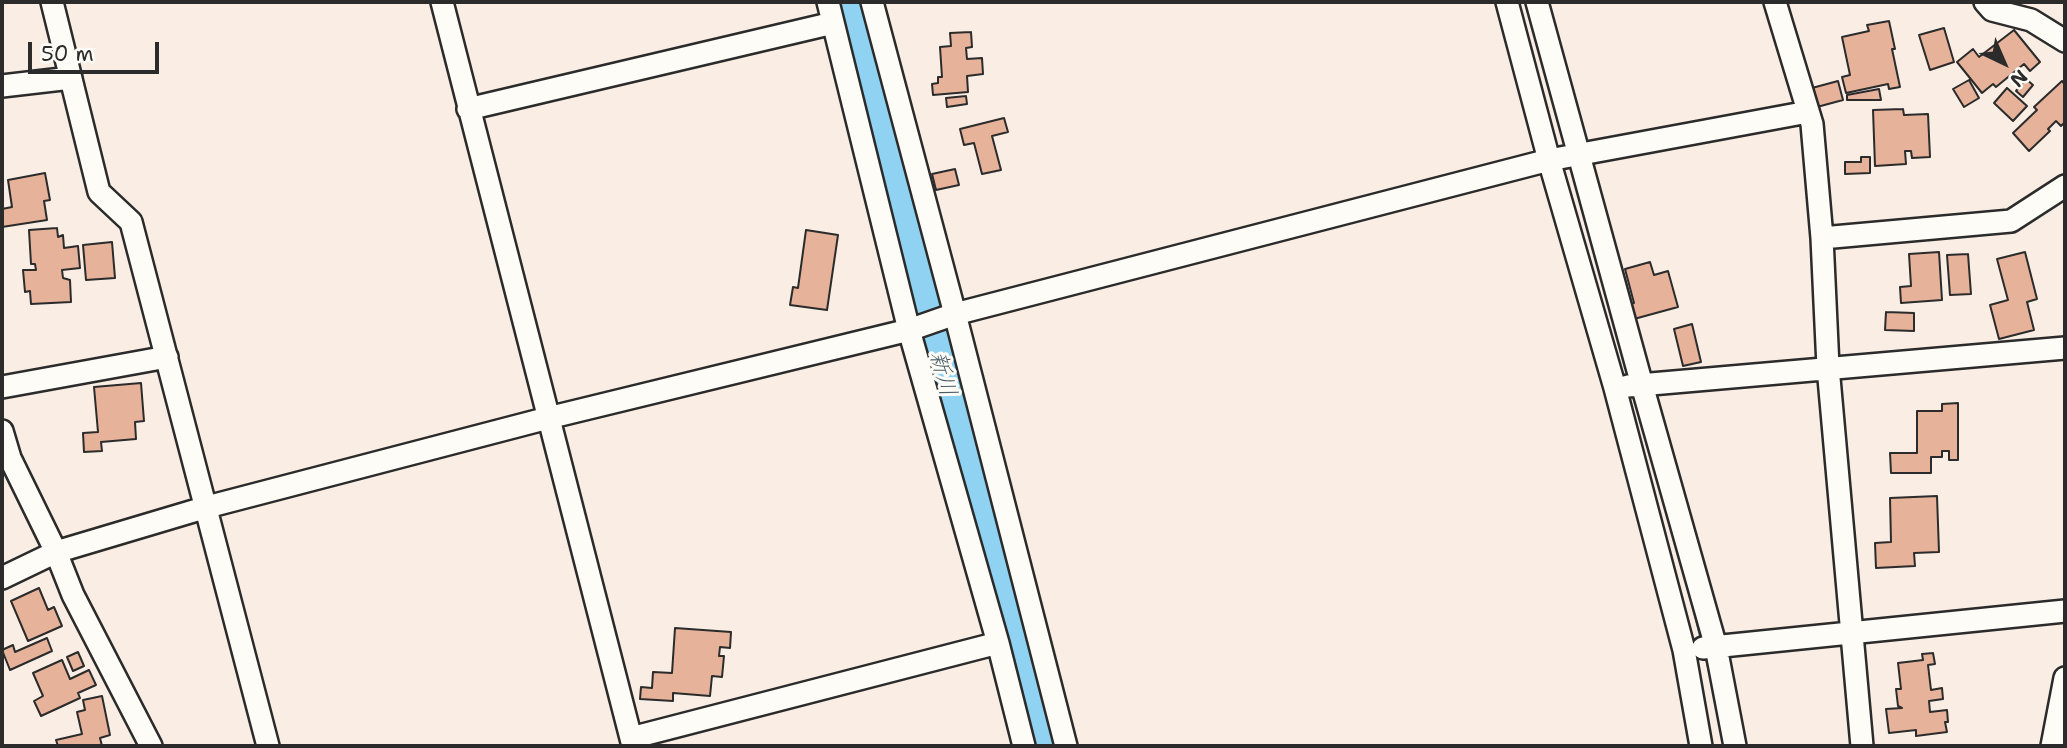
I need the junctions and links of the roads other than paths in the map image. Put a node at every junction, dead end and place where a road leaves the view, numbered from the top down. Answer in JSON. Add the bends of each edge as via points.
{"nodes":[{"id":1,"x":51,"y":2,"type":"edge"},
{"id":2,"x":442,"y":2,"type":"edge"},
{"id":3,"x":828,"y":2,"type":"edge"},
{"id":4,"x":872,"y":2,"type":"edge"},
{"id":5,"x":1507,"y":2,"type":"edge"},
{"id":6,"x":1537,"y":2,"type":"edge"},
{"id":7,"x":1776,"y":2,"type":"edge"},
{"id":8,"x":1985,"y":2,"type":"edge"},
{"id":9,"x":833,"y":23,"type":"junction"},
{"id":10,"x":2065,"y":40,"type":"edge"},
{"id":11,"x":71,"y":78,"type":"junction"},
{"id":12,"x":2,"y":86,"type":"edge"},
{"id":13,"x":468,"y":109,"type":"junction"},
{"id":14,"x":1808,"y":112,"type":"junction"},
{"id":15,"x":1580,"y":154,"type":"junction"},
{"id":16,"x":1549,"y":160,"type":"junction"},
{"id":17,"x":2065,"y":186,"type":"edge"},
{"id":18,"x":1822,"y":238,"type":"junction"},
{"id":19,"x":948,"y":316,"type":"junction"},
{"id":20,"x":908,"y":330,"type":"junction"},
{"id":21,"x":2065,"y":348,"type":"edge"},
{"id":22,"x":167,"y":357,"type":"junction"},
{"id":23,"x":1828,"y":367,"type":"junction"},
{"id":24,"x":1642,"y":385,"type":"junction"},
{"id":25,"x":2,"y":387,"type":"edge"},
{"id":26,"x":1615,"y":388,"type":"junction"},
{"id":27,"x":548,"y":418,"type":"junction"},
{"id":28,"x":2,"y":431,"type":"edge"},
{"id":29,"x":206,"y":507,"type":"junction"},
{"id":30,"x":56,"y":551,"type":"junction"},
{"id":31,"x":2,"y":578,"type":"edge"},
{"id":32,"x":2065,"y":611,"type":"edge"},
{"id":33,"x":1852,"y":634,"type":"junction"},
{"id":34,"x":999,"y":643,"type":"junction"},
{"id":35,"x":1716,"y":647,"type":"junction"},
{"id":36,"x":1684,"y":650,"type":"junction"},
{"id":37,"x":2065,"y":678,"type":"edge"},
{"id":38,"x":632,"y":742,"type":"edge"},
{"id":39,"x":151,"y":746,"type":"edge"},
{"id":40,"x":268,"y":746,"type":"edge"},
{"id":41,"x":1024,"y":746,"type":"edge"},
{"id":42,"x":1066,"y":746,"type":"edge"},
{"id":43,"x":1702,"y":746,"type":"edge"},
{"id":44,"x":1735,"y":746,"type":"edge"},
{"id":45,"x":1862,"y":746,"type":"edge"},
{"id":46,"x":2052,"y":746,"type":"edge"}],
"edges":[{"from":1,"to":11,"type":"street"},
{"from":2,"to":13,"type":"street"},
{"from":3,"to":9,"type":"street"},
{"from":4,"to":19,"type":"street"},
{"from":5,"to":16,"type":"street"},
{"from":6,"to":15,"type":"street"},
{"from":7,"to":14,"type":"street"},
{"from":8,"to":10,"type":"street","via":[[1992,10],[2031,20]]},
{"from":9,"to":13,"type":"street"},
{"from":9,"to":20,"type":"street"},
{"from":11,"to":12,"type":"street"},
{"from":11,"to":22,"type":"street","via":[[99,192],[131,222]]},
{"from":13,"to":27,"type":"street"},
{"from":14,"to":15,"type":"street"},
{"from":14,"to":18,"type":"street"},
{"from":15,"to":16,"type":"street"},
{"from":15,"to":24,"type":"street"},
{"from":16,"to":19,"type":"street"},
{"from":16,"to":26,"type":"street"},
{"from":17,"to":18,"type":"street","via":[[2011,221]]},
{"from":18,"to":23,"type":"street"},
{"from":19,"to":20,"type":"street"},
{"from":19,"to":42,"type":"street"},
{"from":20,"to":27,"type":"street"},
{"from":20,"to":34,"type":"street"},
{"from":21,"to":23,"type":"street"},
{"from":22,"to":25,"type":"street"},
{"from":22,"to":29,"type":"street"},
{"from":23,"to":24,"type":"street"},
{"from":23,"to":33,"type":"street"},
{"from":24,"to":26,"type":"street"},
{"from":24,"to":35,"type":"street"},
{"from":26,"to":36,"type":"street"},
{"from":27,"to":29,"type":"street"},
{"from":27,"to":38,"type":"street"},
{"from":28,"to":30,"type":"street","via":[[10,458]]},
{"from":29,"to":30,"type":"street"},
{"from":29,"to":40,"type":"street"},
{"from":30,"to":31,"type":"street"},
{"from":30,"to":39,"type":"street","via":[[73,595]]},
{"from":32,"to":33,"type":"street"},
{"from":33,"to":35,"type":"street"},
{"from":33,"to":45,"type":"street"},
{"from":34,"to":38,"type":"street"},
{"from":34,"to":41,"type":"street"},
{"from":35,"to":36,"type":"street"},
{"from":35,"to":44,"type":"street"},
{"from":36,"to":43,"type":"street"},
{"from":37,"to":46,"type":"street"}]}
